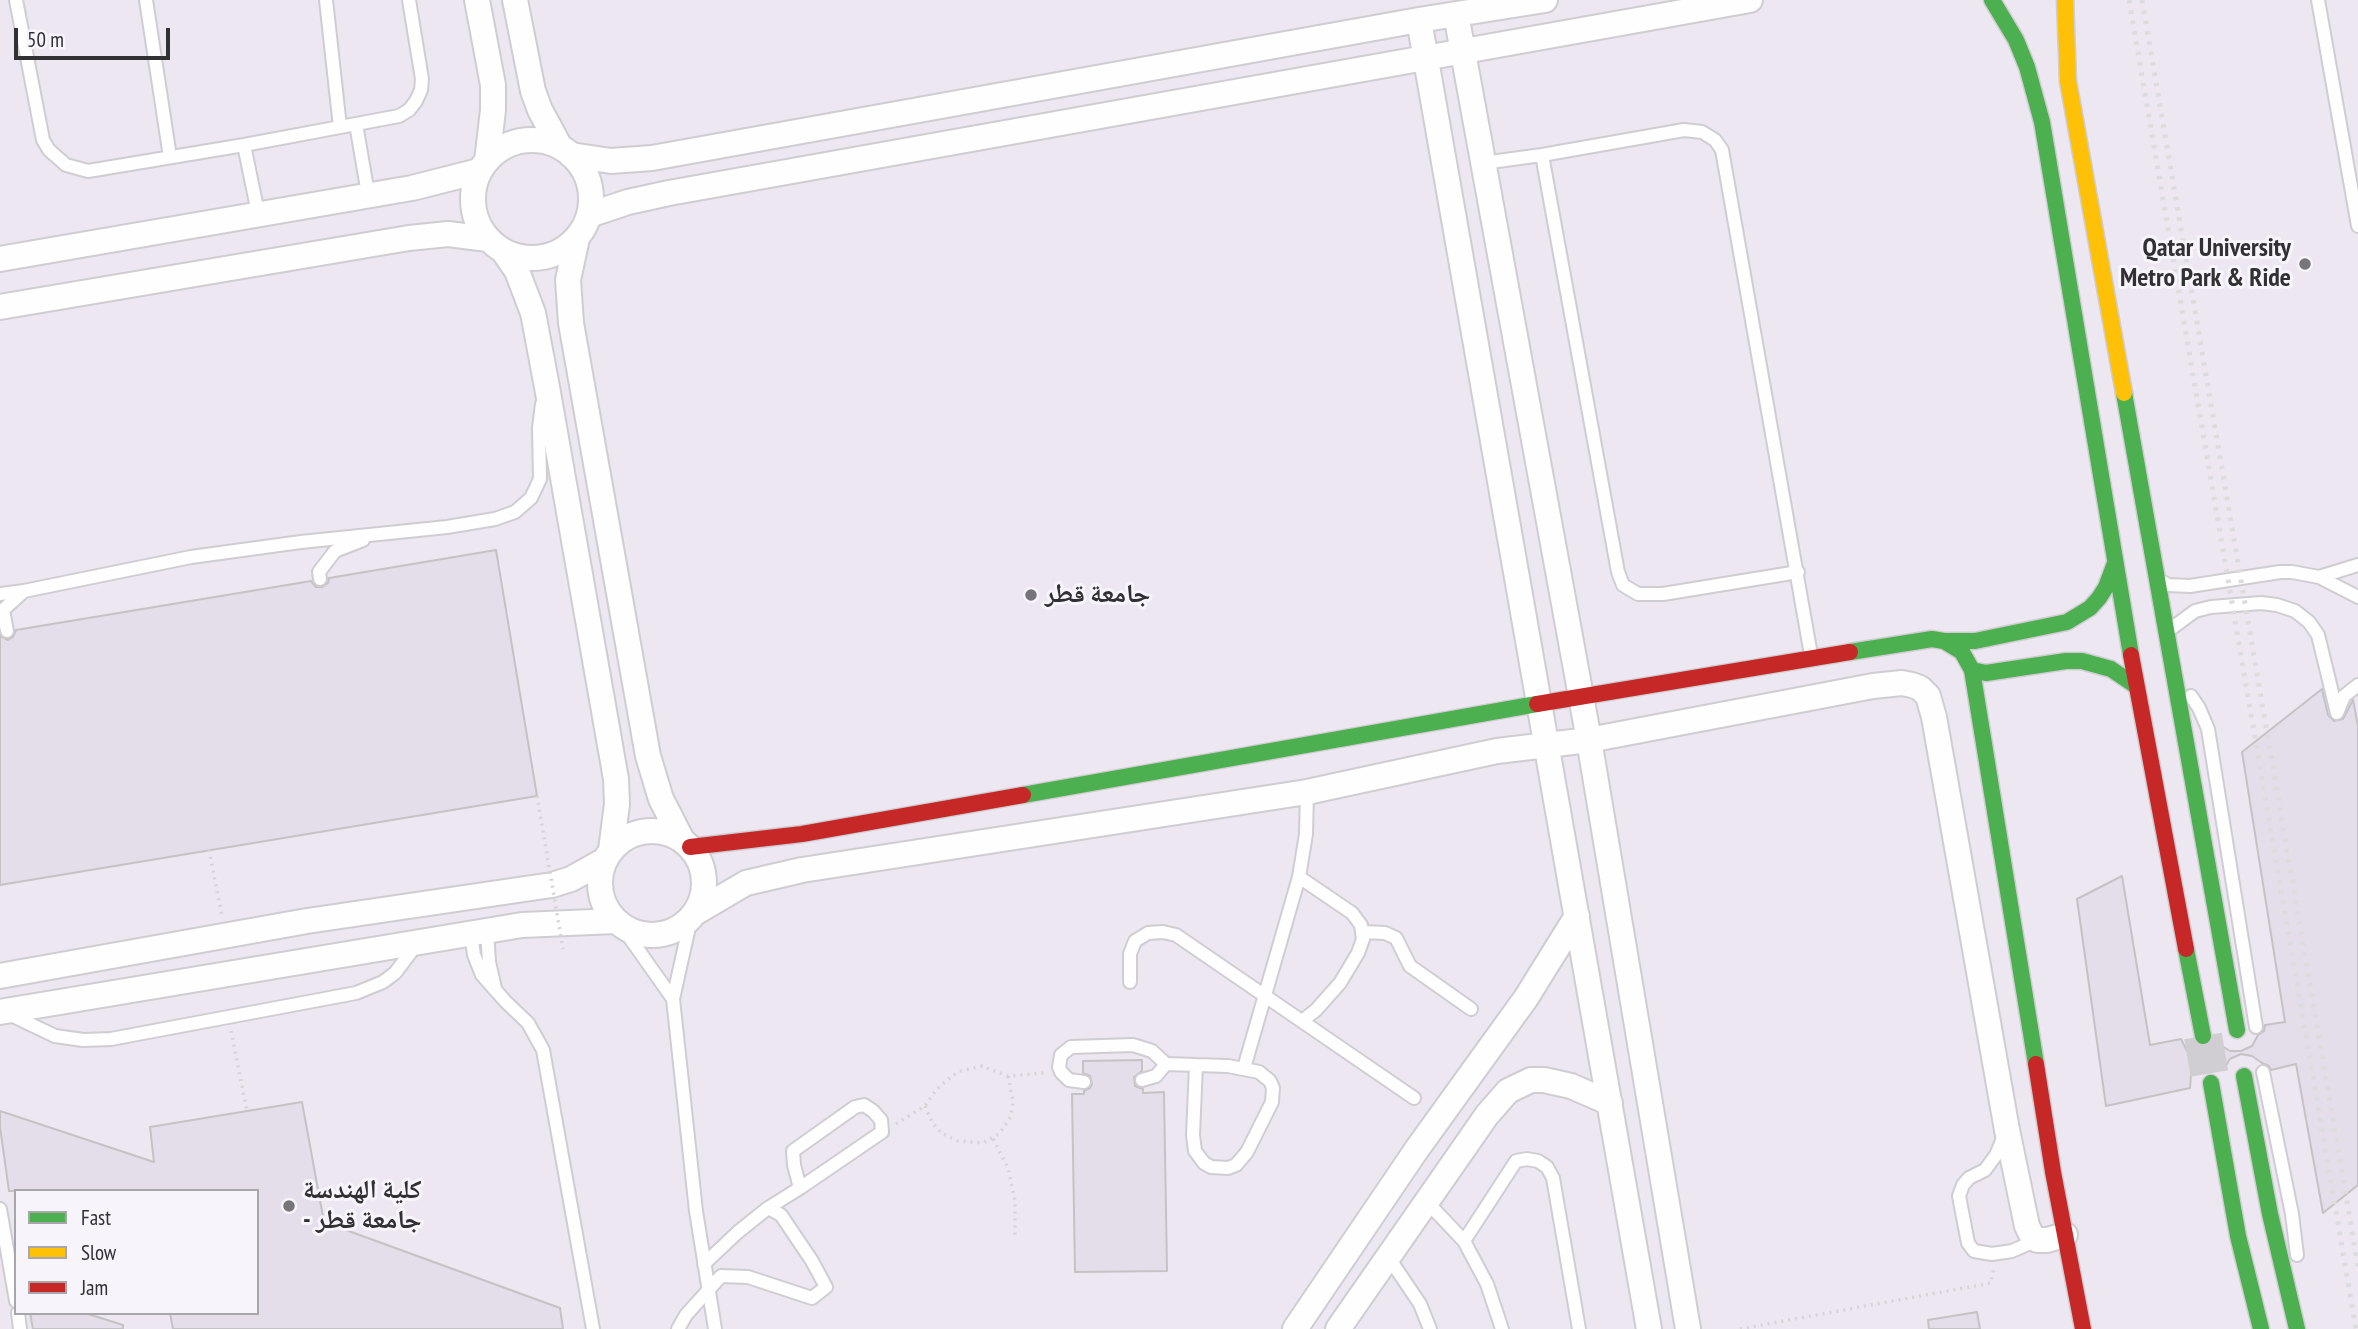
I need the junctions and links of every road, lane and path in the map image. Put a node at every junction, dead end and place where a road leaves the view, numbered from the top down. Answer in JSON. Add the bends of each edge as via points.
{"nodes":[{"id":1,"x":16,"y":0,"type":"edge"},
{"id":2,"x":146,"y":0,"type":"edge"},
{"id":3,"x":326,"y":0,"type":"edge"},
{"id":4,"x":409,"y":0,"type":"edge"},
{"id":5,"x":477,"y":0,"type":"edge"},
{"id":6,"x":515,"y":0,"type":"edge"},
{"id":7,"x":1545,"y":0,"type":"edge"},
{"id":8,"x":1750,"y":0,"type":"edge"},
{"id":9,"x":1992,"y":0,"type":"edge"},
{"id":10,"x":2065,"y":0,"type":"edge"},
{"id":11,"x":2318,"y":0,"type":"edge"},
{"id":12,"x":1456,"y":14,"type":"junction"},
{"id":13,"x":1419,"y":20,"type":"junction"},
{"id":14,"x":1463,"y":50,"type":"junction"},
{"id":15,"x":1426,"y":57,"type":"junction"},
{"id":16,"x":356,"y":124,"type":"junction"},
{"id":17,"x":340,"y":127,"type":"junction"},
{"id":18,"x":244,"y":145,"type":"junction"},
{"id":19,"x":565,"y":151,"type":"junction"},
{"id":20,"x":1542,"y":155,"type":"junction"},
{"id":21,"x":170,"y":158,"type":"junction"},
{"id":22,"x":1483,"y":163,"type":"junction"},
{"id":23,"x":483,"y":166,"type":"junction"},
{"id":24,"x":368,"y":194,"type":"junction"},
{"id":25,"x":258,"y":213,"type":"junction"},
{"id":26,"x":589,"y":215,"type":"junction"},
{"id":27,"x":2358,"y":226,"type":"edge"},
{"id":28,"x":577,"y":238,"type":"junction"},
{"id":29,"x":496,"y":245,"type":"junction"},
{"id":30,"x":0,"y":259,"type":"edge"},
{"id":31,"x":0,"y":307,"type":"edge"},
{"id":32,"x":547,"y":387,"type":"junction"},
{"id":33,"x":376,"y":534,"type":"junction"},
{"id":34,"x":2115,"y":563,"type":"junction"},
{"id":35,"x":2358,"y":565,"type":"edge"},
{"id":36,"x":1798,"y":572,"type":"junction"},
{"id":37,"x":2157,"y":578,"type":"junction"},
{"id":38,"x":2319,"y":578,"type":"junction"},
{"id":39,"x":320,"y":579,"type":"dead end"},
{"id":40,"x":24,"y":591,"type":"junction"},
{"id":41,"x":0,"y":594,"type":"edge"},
{"id":42,"x":2358,"y":597,"type":"edge"},
{"id":43,"x":7,"y":631,"type":"dead end"},
{"id":44,"x":2166,"y":635,"type":"junction"},
{"id":45,"x":1944,"y":641,"type":"junction"},
{"id":46,"x":1812,"y":659,"type":"junction"},
{"id":47,"x":1972,"y":670,"type":"junction"},
{"id":48,"x":1715,"y":674,"type":"junction"},
{"id":49,"x":2175,"y":683,"type":"junction"},
{"id":50,"x":2358,"y":685,"type":"edge"},
{"id":51,"x":2136,"y":687,"type":"junction"},
{"id":52,"x":1580,"y":696,"type":"junction"},
{"id":53,"x":1539,"y":704,"type":"junction"},
{"id":54,"x":1724,"y":715,"type":"junction"},
{"id":55,"x":1589,"y":740,"type":"junction"},
{"id":56,"x":1547,"y":746,"type":"junction"},
{"id":57,"x":1307,"y":792,"type":"junction"},
{"id":58,"x":537,"y":796,"type":"dead end"},
{"id":59,"x":686,"y":843,"type":"junction"},
{"id":60,"x":209,"y":850,"type":"dead end"},
{"id":61,"x":608,"y":855,"type":"junction"},
{"id":62,"x":214,"y":873,"type":"dead end"},
{"id":63,"x":1299,"y":877,"type":"junction"},
{"id":64,"x":693,"y":915,"type":"junction"},
{"id":65,"x":1577,"y":916,"type":"junction"},
{"id":66,"x":618,"y":922,"type":"junction"},
{"id":67,"x":1363,"y":932,"type":"junction"},
{"id":68,"x":479,"y":933,"type":"junction"},
{"id":69,"x":419,"y":941,"type":"junction"},
{"id":70,"x":563,"y":948,"type":"dead end"},
{"id":71,"x":0,"y":976,"type":"edge"},
{"id":72,"x":1130,"y":982,"type":"dead end"},
{"id":73,"x":1264,"y":996,"type":"junction"},
{"id":74,"x":673,"y":999,"type":"junction"},
{"id":75,"x":1471,"y":1009,"type":"dead end"},
{"id":76,"x":2,"y":1012,"type":"edge"},
{"id":77,"x":1302,"y":1021,"type":"junction"},
{"id":78,"x":2256,"y":1027,"type":"dead end"},
{"id":79,"x":2237,"y":1030,"type":"dead end"},
{"id":80,"x":2203,"y":1036,"type":"tunnel mouth"},
{"id":81,"x":1166,"y":1064,"type":"junction"},
{"id":82,"x":1196,"y":1065,"type":"junction"},
{"id":83,"x":1244,"y":1068,"type":"junction"},
{"id":84,"x":1061,"y":1072,"type":"junction"},
{"id":85,"x":2263,"y":1072,"type":"dead end"},
{"id":86,"x":1008,"y":1076,"type":"junction"},
{"id":87,"x":2244,"y":1076,"type":"dead end"},
{"id":88,"x":1142,"y":1080,"type":"dead end"},
{"id":89,"x":1084,"y":1082,"type":"dead end"},
{"id":90,"x":2211,"y":1083,"type":"tunnel mouth"},
{"id":91,"x":1414,"y":1098,"type":"dead end"},
{"id":92,"x":1610,"y":1103,"type":"junction"},
{"id":93,"x":925,"y":1106,"type":"junction"},
{"id":94,"x":2007,"y":1129,"type":"junction"},
{"id":95,"x":882,"y":1132,"type":"junction"},
{"id":96,"x":993,"y":1139,"type":"junction"},
{"id":97,"x":800,"y":1188,"type":"junction"},
{"id":98,"x":1427,"y":1202,"type":"junction"},
{"id":99,"x":768,"y":1208,"type":"junction"},
{"id":100,"x":0,"y":1209,"type":"edge"},
{"id":101,"x":2065,"y":1234,"type":"junction"},
{"id":102,"x":1015,"y":1236,"type":"dead end"},
{"id":103,"x":2038,"y":1240,"type":"junction"},
{"id":104,"x":1464,"y":1241,"type":"junction"},
{"id":105,"x":1996,"y":1254,"type":"junction"},
{"id":106,"x":1389,"y":1258,"type":"junction"},
{"id":107,"x":704,"y":1264,"type":"junction"},
{"id":108,"x":2298,"y":1265,"type":"dead end"},
{"id":109,"x":2300,"y":1285,"type":"dead end"},
{"id":110,"x":709,"y":1288,"type":"junction"},
{"id":111,"x":14,"y":1290,"type":"edge"},
{"id":112,"x":1347,"y":1325,"type":"edge"},
{"id":113,"x":593,"y":1329,"type":"edge"},
{"id":114,"x":678,"y":1329,"type":"edge"},
{"id":115,"x":715,"y":1329,"type":"edge"},
{"id":116,"x":1295,"y":1329,"type":"edge"},
{"id":117,"x":1430,"y":1329,"type":"edge"},
{"id":118,"x":1502,"y":1329,"type":"edge"},
{"id":119,"x":1579,"y":1329,"type":"edge"},
{"id":120,"x":1649,"y":1329,"type":"edge"},
{"id":121,"x":1688,"y":1329,"type":"edge"},
{"id":122,"x":1740,"y":1329,"type":"edge"},
{"id":123,"x":2082,"y":1329,"type":"edge"},
{"id":124,"x":2260,"y":1329,"type":"edge"},
{"id":125,"x":2298,"y":1329,"type":"edge"}],
"edges":[{"from":1,"to":21,"type":"lane","via":[[43,140],[56,158],[88,171]]},
{"from":2,"to":21,"type":"lane"},
{"from":3,"to":17,"type":"lane"},
{"from":4,"to":16,"type":"lane","via":[[422,79],[416,101],[399,116]]},
{"from":5,"to":23,"type":"street","via":[[493,85],[492,123]]},
{"from":6,"to":19,"type":"street","via":[[533,90]]},
{"from":7,"to":12,"type":"street"},
{"from":8,"to":14,"type":"street"},
{"from":9,"to":34,"type":"main road","via":[[2016,40],[2036,94]]},
{"from":10,"to":37,"type":"main road","via":[[2068,81]]},
{"from":11,"to":27,"type":"lane"},
{"from":12,"to":13,"type":"street"},
{"from":12,"to":14,"type":"street"},
{"from":13,"to":15,"type":"street"},
{"from":13,"to":19,"type":"street","via":[[652,158],[611,161]]},
{"from":14,"to":15,"type":"street"},
{"from":14,"to":22,"type":"street"},
{"from":15,"to":26,"type":"street","via":[[648,197]]},
{"from":15,"to":53,"type":"street"},
{"from":16,"to":17,"type":"lane"},
{"from":16,"to":24,"type":"lane"},
{"from":17,"to":18,"type":"lane"},
{"from":18,"to":21,"type":"lane"},
{"from":18,"to":25,"type":"lane"},
{"from":19,"to":23,"type":"street","via":[[548,142],[521,141],[497,152]]},
{"from":19,"to":26,"type":"street","via":[[587,176],[592,202]]},
{"from":20,"to":22,"type":"lane"},
{"from":20,"to":36,"type":"lane","via":[[1623,585],[1638,594],[1663,594]]},
{"from":20,"to":36,"type":"lane","via":[[1684,130],[1702,132],[1722,150]]},
{"from":22,"to":52,"type":"street"},
{"from":23,"to":24,"type":"street","via":[[436,183]]},
{"from":23,"to":29,"type":"street","via":[[472,197],[473,210],[477,223]]},
{"from":24,"to":25,"type":"street"},
{"from":25,"to":30,"type":"street"},
{"from":26,"to":28,"type":"street"},
{"from":28,"to":29,"type":"street","via":[[543,258],[529,259]]},
{"from":28,"to":59,"type":"street","via":[[568,280],[571,323],[648,756],[661,799]]},
{"from":29,"to":31,"type":"street","via":[[448,234],[418,236]]},
{"from":29,"to":32,"type":"street","via":[[526,292]]},
{"from":32,"to":33,"type":"lane","via":[[539,428],[540,479],[524,506],[495,519]]},
{"from":32,"to":61,"type":"street","via":[[616,779],[617,804]]},
{"from":33,"to":39,"type":"lane","via":[[335,551],[319,572]]},
{"from":33,"to":40,"type":"lane","via":[[191,557]]},
{"from":34,"to":45,"type":"main road","via":[[2099,598],[2067,622],[1975,641]]},
{"from":34,"to":51,"type":"main road"},
{"from":35,"to":38,"type":"lane"},
{"from":36,"to":46,"type":"lane"},
{"from":37,"to":38,"type":"lane","via":[[2168,585],[2190,586],[2280,572]]},
{"from":37,"to":44,"type":"main road"},
{"from":38,"to":42,"type":"lane"},
{"from":40,"to":41,"type":"lane"},
{"from":40,"to":43,"type":"lane","via":[[4,610]]},
{"from":44,"to":49,"type":"main road"},
{"from":44,"to":50,"type":"lane","via":[[2195,611],[2277,604],[2295,611],[2318,635],[2337,713],[2344,696]]},
{"from":45,"to":46,"type":"main road","via":[[1932,639]]},
{"from":45,"to":47,"type":"main road","via":[[1962,652]]},
{"from":46,"to":48,"type":"main road"},
{"from":47,"to":51,"type":"main road","via":[[1986,673],[2082,661],[2111,669]]},
{"from":47,"to":101,"type":"main road"},
{"from":48,"to":52,"type":"main road"},
{"from":48,"to":54,"type":"street","via":[[1713,702]]},
{"from":49,"to":78,"type":"lane","via":[[2193,698],[2208,729]]},
{"from":49,"to":79,"type":"main road"},
{"from":51,"to":80,"type":"main road"},
{"from":52,"to":53,"type":"main road"},
{"from":52,"to":55,"type":"street"},
{"from":53,"to":56,"type":"street"},
{"from":53,"to":59,"type":"main road","via":[[802,834]]},
{"from":54,"to":55,"type":"street"},
{"from":54,"to":94,"type":"street","via":[[1889,684],[1912,685],[1928,696]]},
{"from":55,"to":56,"type":"street"},
{"from":55,"to":121,"type":"street"},
{"from":56,"to":57,"type":"street","via":[[1497,751]]},
{"from":56,"to":65,"type":"street"},
{"from":57,"to":63,"type":"lane"},
{"from":57,"to":64,"type":"street","via":[[802,870],[746,883]]},
{"from":58,"to":70,"type":"path","bridge":true},
{"from":59,"to":61,"type":"street","via":[[661,831],[639,832],[619,842]]},
{"from":59,"to":64,"type":"street","via":[[704,874],[703,894]]},
{"from":60,"to":62,"type":"path"},
{"from":61,"to":66,"type":"street","via":[[601,870],[600,892]]},
{"from":61,"to":71,"type":"street","via":[[571,879],[552,885],[307,920]]},
{"from":63,"to":67,"type":"lane","via":[[1352,913]]},
{"from":63,"to":73,"type":"lane"},
{"from":64,"to":66,"type":"street","via":[[683,926],[662,934],[640,934]]},
{"from":64,"to":74,"type":"lane"},
{"from":65,"to":92,"type":"street"},
{"from":65,"to":116,"type":"street","via":[[1526,998]]},
{"from":66,"to":68,"type":"street","via":[[546,923]]},
{"from":66,"to":74,"type":"lane"},
{"from":67,"to":75,"type":"lane","via":[[1396,937],[1410,965]]},
{"from":67,"to":77,"type":"lane","via":[[1362,946],[1350,969]]},
{"from":68,"to":69,"type":"street"},
{"from":68,"to":113,"type":"lane","via":[[477,965],[528,1023],[543,1050]]},
{"from":69,"to":76,"type":"street"},
{"from":69,"to":76,"type":"lane","via":[[395,973],[356,993],[111,1039],[55,1036]]},
{"from":72,"to":73,"type":"lane","via":[[1135,942],[1148,933],[1163,932],[1183,938]]},
{"from":73,"to":77,"type":"lane"},
{"from":73,"to":83,"type":"lane"},
{"from":74,"to":107,"type":"lane"},
{"from":77,"to":91,"type":"lane"},
{"from":81,"to":82,"type":"lane"},
{"from":81,"to":84,"type":"lane","via":[[1160,1056],[1133,1045],[1071,1047],[1061,1055]]},
{"from":81,"to":88,"type":"lane","via":[[1156,1076]]},
{"from":82,"to":83,"type":"lane"},
{"from":82,"to":83,"type":"lane","via":[[1193,1143],[1204,1163],[1220,1168],[1243,1159],[1272,1102],[1270,1081]]},
{"from":84,"to":86,"type":"path"},
{"from":84,"to":89,"type":"lane","via":[[1069,1080]]},
{"from":85,"to":108,"type":"lane"},
{"from":86,"to":93,"type":"path","via":[[982,1066],[961,1071],[936,1090]]},
{"from":86,"to":96,"type":"path","via":[[1011,1116]]},
{"from":87,"to":125,"type":"main road"},
{"from":90,"to":124,"type":"main road"},
{"from":92,"to":98,"type":"street","via":[[1544,1080],[1531,1080],[1508,1091]]},
{"from":92,"to":120,"type":"street"},
{"from":93,"to":95,"type":"path"},
{"from":93,"to":96,"type":"path","via":[[941,1133],[970,1143]]},
{"from":94,"to":103,"type":"street","via":[[2027,1226]]},
{"from":94,"to":105,"type":"lane","via":[[1996,1155],[1984,1171],[1969,1178],[1959,1196],[1968,1243],[1974,1251]]},
{"from":95,"to":97,"type":"lane"},
{"from":95,"to":97,"type":"lane","via":[[881,1120],[873,1111],[864,1105],[855,1107],[793,1151]]},
{"from":96,"to":102,"type":"path","via":[[1008,1168],[1015,1200]]},
{"from":97,"to":99,"type":"lane"},
{"from":98,"to":104,"type":"lane"},
{"from":98,"to":106,"type":"street"},
{"from":99,"to":107,"type":"lane"},
{"from":99,"to":110,"type":"lane","via":[[781,1215],[826,1287],[812,1298],[748,1278],[721,1276]]},
{"from":100,"to":111,"type":"lane"},
{"from":101,"to":103,"type":"street"},
{"from":101,"to":123,"type":"main road"},
{"from":103,"to":105,"type":"lane"},
{"from":104,"to":118,"type":"lane","via":[[1487,1284]]},
{"from":104,"to":119,"type":"lane","via":[[1516,1161],[1538,1161],[1547,1167],[1553,1178]]},
{"from":105,"to":122,"type":"path","via":[[1992,1283]]},
{"from":106,"to":112,"type":"street"},
{"from":106,"to":117,"type":"lane","via":[[1420,1304]]},
{"from":107,"to":110,"type":"lane"},
{"from":109,"to":125,"type":"lane"},
{"from":110,"to":114,"type":"lane"},
{"from":110,"to":115,"type":"lane"}]}
